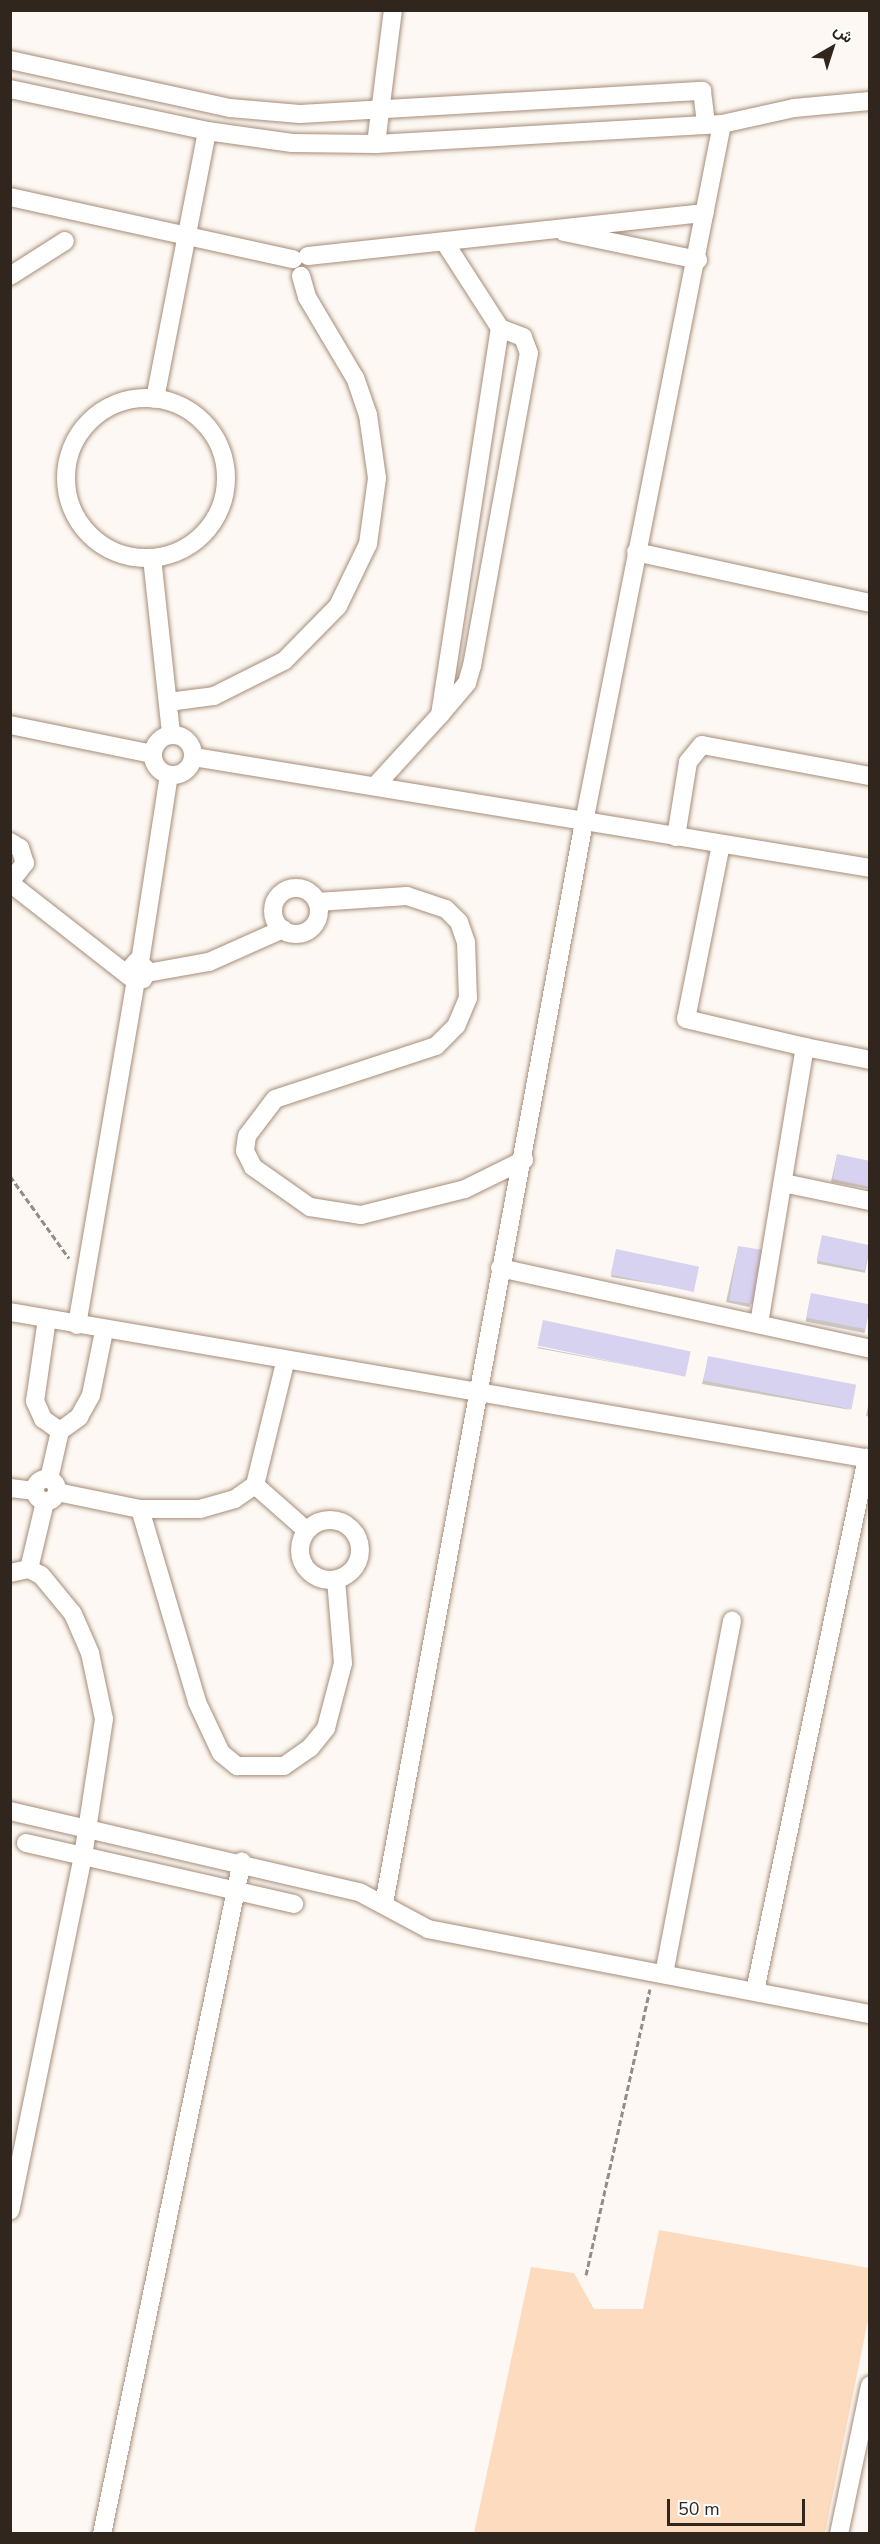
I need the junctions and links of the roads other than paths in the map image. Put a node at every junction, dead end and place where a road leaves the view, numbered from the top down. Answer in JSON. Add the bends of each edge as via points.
{"nodes":[{"id":1,"x":393,"y":10,"type":"edge"},
{"id":2,"x":10,"y":60,"type":"edge"},
{"id":3,"x":10,"y":89,"type":"edge"},
{"id":4,"x":870,"y":101,"type":"edge"},
{"id":5,"x":380,"y":112,"type":"junction"},
{"id":6,"x":714,"y":124,"type":"junction"},
{"id":7,"x":207,"y":131,"type":"junction"},
{"id":8,"x":376,"y":144,"type":"junction"},
{"id":9,"x":10,"y":196,"type":"edge"},
{"id":10,"x":705,"y":213,"type":"junction"},
{"id":11,"x":564,"y":232,"type":"junction"},
{"id":12,"x":186,"y":238,"type":"junction"},
{"id":13,"x":65,"y":241,"type":"dead end"},
{"id":14,"x":444,"y":241,"type":"junction"},
{"id":15,"x":301,"y":257,"type":"junction"},
{"id":16,"x":698,"y":260,"type":"junction"},
{"id":17,"x":10,"y":276,"type":"edge"},
{"id":18,"x":500,"y":328,"type":"junction"},
{"id":19,"x":155,"y":399,"type":"junction"},
{"id":20,"x":474,"y":495,"type":"junction"},
{"id":21,"x":501,"y":499,"type":"junction"},
{"id":22,"x":469,"y":526,"type":"junction"},
{"id":23,"x":496,"y":529,"type":"junction"},
{"id":24,"x":636,"y":552,"type":"junction"},
{"id":25,"x":152,"y":558,"type":"junction"},
{"id":26,"x":870,"y":603,"type":"edge"},
{"id":27,"x":168,"y":702,"type":"junction"},
{"id":28,"x":440,"y":715,"type":"junction"},
{"id":29,"x":10,"y":724,"type":"edge"},
{"id":30,"x":171,"y":734,"type":"junction"},
{"id":31,"x":153,"y":754,"type":"junction"},
{"id":32,"x":194,"y":757,"type":"junction"},
{"id":33,"x":169,"y":775,"type":"junction"},
{"id":34,"x":870,"y":776,"type":"edge"},
{"id":35,"x":376,"y":785,"type":"junction"},
{"id":36,"x":584,"y":822,"type":"junction"},
{"id":37,"x":676,"y":837,"type":"junction"},
{"id":38,"x":10,"y":842,"type":"edge"},
{"id":39,"x":721,"y":844,"type":"junction"},
{"id":40,"x":870,"y":868,"type":"edge"},
{"id":41,"x":10,"y":883,"type":"edge"},
{"id":42,"x":317,"y":902,"type":"junction"},
{"id":43,"x":283,"y":929,"type":"junction"},
{"id":44,"x":138,"y":972,"type":"junction"},
{"id":45,"x":806,"y":1047,"type":"junction"},
{"id":46,"x":870,"y":1060,"type":"edge"},
{"id":47,"x":524,"y":1160,"type":"junction"},
{"id":48,"x":783,"y":1183,"type":"junction"},
{"id":49,"x":870,"y":1201,"type":"edge"},
{"id":50,"x":500,"y":1268,"type":"junction"},
{"id":51,"x":10,"y":1312,"type":"edge"},
{"id":52,"x":47,"y":1319,"type":"junction"},
{"id":53,"x":759,"y":1324,"type":"junction"},
{"id":54,"x":77,"y":1325,"type":"junction"},
{"id":55,"x":104,"y":1331,"type":"junction"},
{"id":56,"x":870,"y":1348,"type":"edge"},
{"id":57,"x":285,"y":1363,"type":"junction"},
{"id":58,"x":481,"y":1391,"type":"junction"},
{"id":59,"x":60,"y":1431,"type":"junction"},
{"id":60,"x":868,"y":1458,"type":"edge"},
{"id":61,"x":255,"y":1485,"type":"junction"},
{"id":62,"x":10,"y":1488,"type":"edge"},
{"id":63,"x":46,"y":1491,"type":"junction"},
{"id":64,"x":140,"y":1509,"type":"junction"},
{"id":65,"x":306,"y":1530,"type":"junction"},
{"id":66,"x":29,"y":1569,"type":"junction"},
{"id":67,"x":10,"y":1574,"type":"edge"},
{"id":68,"x":336,"y":1580,"type":"junction"},
{"id":69,"x":732,"y":1620,"type":"dead end"},
{"id":70,"x":10,"y":1811,"type":"edge"},
{"id":71,"x":87,"y":1828,"type":"junction"},
{"id":72,"x":26,"y":1843,"type":"dead end"},
{"id":73,"x":83,"y":1856,"type":"junction"},
{"id":74,"x":242,"y":1861,"type":"junction"},
{"id":75,"x":237,"y":1891,"type":"junction"},
{"id":76,"x":384,"y":1903,"type":"junction"},
{"id":77,"x":294,"y":1904,"type":"dead end"},
{"id":78,"x":659,"y":1973,"type":"junction"},
{"id":79,"x":755,"y":1991,"type":"junction"},
{"id":80,"x":870,"y":2014,"type":"edge"},
{"id":81,"x":10,"y":2211,"type":"edge"},
{"id":82,"x":870,"y":2385,"type":"edge"},
{"id":83,"x":102,"y":2534,"type":"edge"},
{"id":84,"x":839,"y":2534,"type":"edge"}],
"edges":[{"from":1,"to":5,"type":"street"},
{"from":2,"to":5,"type":"street","via":[[230,108],[300,114]]},
{"from":3,"to":7,"type":"street"},
{"from":4,"to":6,"type":"street","via":[[794,108]]},
{"from":5,"to":6,"type":"street","via":[[702,91]]},
{"from":5,"to":8,"type":"street"},
{"from":6,"to":8,"type":"street"},
{"from":6,"to":10,"type":"street"},
{"from":7,"to":8,"type":"street","via":[[292,143]]},
{"from":7,"to":12,"type":"street"},
{"from":9,"to":12,"type":"street"},
{"from":10,"to":11,"type":"street","via":[[612,221]]},
{"from":10,"to":16,"type":"street"},
{"from":11,"to":14,"type":"street"},
{"from":11,"to":16,"type":"street"},
{"from":12,"to":15,"type":"street"},
{"from":12,"to":19,"type":"street"},
{"from":13,"to":17,"type":"street"},
{"from":14,"to":15,"type":"street"},
{"from":14,"to":18,"type":"street"},
{"from":15,"to":27,"type":"street","via":[[292,270],[301,276],[307,297],[355,378],[368,415],[377,478],[368,544],[338,606],[290,655],[214,696]]},
{"from":16,"to":24,"type":"street"},
{"from":18,"to":20,"type":"street"},
{"from":18,"to":21,"type":"street","via":[[523,337],[529,353]]},
{"from":19,"to":25,"type":"street","via":[[187,410],[204,424],[222,453],[226,486],[216,518],[202,535],[174,553]]},
{"from":19,"to":25,"type":"street","via":[[124,401],[96,416],[76,440],[66,481],[74,512],[93,537],[121,553]]},
{"from":20,"to":21,"type":"street"},
{"from":20,"to":22,"type":"street"},
{"from":21,"to":23,"type":"street"},
{"from":22,"to":23,"type":"street"},
{"from":22,"to":28,"type":"street"},
{"from":23,"to":28,"type":"street","via":[[467,683]]},
{"from":24,"to":26,"type":"street"},
{"from":24,"to":36,"type":"street"},
{"from":25,"to":27,"type":"street"},
{"from":27,"to":30,"type":"street"},
{"from":28,"to":35,"type":"street"},
{"from":29,"to":31,"type":"street"},
{"from":30,"to":31,"type":"street","via":[[162,738]]},
{"from":30,"to":32,"type":"street","via":[[188,741]]},
{"from":31,"to":33,"type":"street","via":[[154,764]]},
{"from":32,"to":33,"type":"street","via":[[186,772]]},
{"from":32,"to":35,"type":"street"},
{"from":33,"to":44,"type":"street"},
{"from":34,"to":37,"type":"street","via":[[702,745],[688,762]]},
{"from":35,"to":36,"type":"street"},
{"from":36,"to":37,"type":"street"},
{"from":36,"to":47,"type":"street"},
{"from":37,"to":39,"type":"street"},
{"from":38,"to":41,"type":"street","via":[[20,848],[25,863]]},
{"from":39,"to":40,"type":"street"},
{"from":39,"to":45,"type":"street","via":[[686,1019]]},
{"from":41,"to":44,"type":"street"},
{"from":42,"to":43,"type":"street","via":[[318,917],[310,929],[296,934]]},
{"from":42,"to":43,"type":"street","via":[[303,889],[280,894],[273,912]]},
{"from":42,"to":47,"type":"street","via":[[407,896],[446,909],[459,922],[466,942],[468,999],[456,1026],[436,1046],[275,1099],[247,1136],[245,1151],[253,1167],[310,1207],[361,1215],[465,1189]]},
{"from":43,"to":44,"type":"street","via":[[209,962]]},
{"from":44,"to":54,"type":"street"},
{"from":45,"to":46,"type":"street"},
{"from":45,"to":48,"type":"street"},
{"from":47,"to":50,"type":"street"},
{"from":48,"to":49,"type":"street"},
{"from":48,"to":53,"type":"street"},
{"from":50,"to":53,"type":"street"},
{"from":50,"to":58,"type":"street"},
{"from":51,"to":52,"type":"street"},
{"from":52,"to":54,"type":"street"},
{"from":52,"to":59,"type":"street","via":[[35,1401],[43,1419]]},
{"from":53,"to":56,"type":"street"},
{"from":54,"to":55,"type":"street"},
{"from":55,"to":57,"type":"street"},
{"from":55,"to":59,"type":"street","via":[[87,1407]]},
{"from":57,"to":58,"type":"street"},
{"from":57,"to":61,"type":"street"},
{"from":58,"to":60,"type":"street"},
{"from":58,"to":76,"type":"street"},
{"from":59,"to":63,"type":"street"},
{"from":60,"to":79,"type":"street"},
{"from":61,"to":64,"type":"street","via":[[235,1499],[200,1509]]},
{"from":61,"to":65,"type":"street"},
{"from":62,"to":63,"type":"street"},
{"from":63,"to":64,"type":"street"},
{"from":63,"to":66,"type":"street"},
{"from":64,"to":68,"type":"street","via":[[197,1702],[221,1753],[237,1766],[284,1766],[310,1748],[326,1728],[343,1663]]},
{"from":65,"to":68,"type":"street","via":[[299,1550],[304,1565],[315,1576]]},
{"from":65,"to":68,"type":"street","via":[[332,1519],[356,1534],[358,1562]]},
{"from":66,"to":67,"type":"street"},
{"from":66,"to":71,"type":"street","via":[[53,1588],[76,1620],[102,1700],[103,1738]]},
{"from":69,"to":78,"type":"street"},
{"from":70,"to":71,"type":"street"},
{"from":71,"to":73,"type":"street"},
{"from":71,"to":74,"type":"street"},
{"from":72,"to":73,"type":"street"},
{"from":73,"to":75,"type":"street"},
{"from":73,"to":81,"type":"street"},
{"from":74,"to":75,"type":"street"},
{"from":74,"to":76,"type":"street"},
{"from":75,"to":77,"type":"street"},
{"from":75,"to":83,"type":"street"},
{"from":76,"to":78,"type":"street","via":[[428,1929]]},
{"from":78,"to":79,"type":"street"},
{"from":79,"to":80,"type":"street"},
{"from":82,"to":84,"type":"street"}]}
